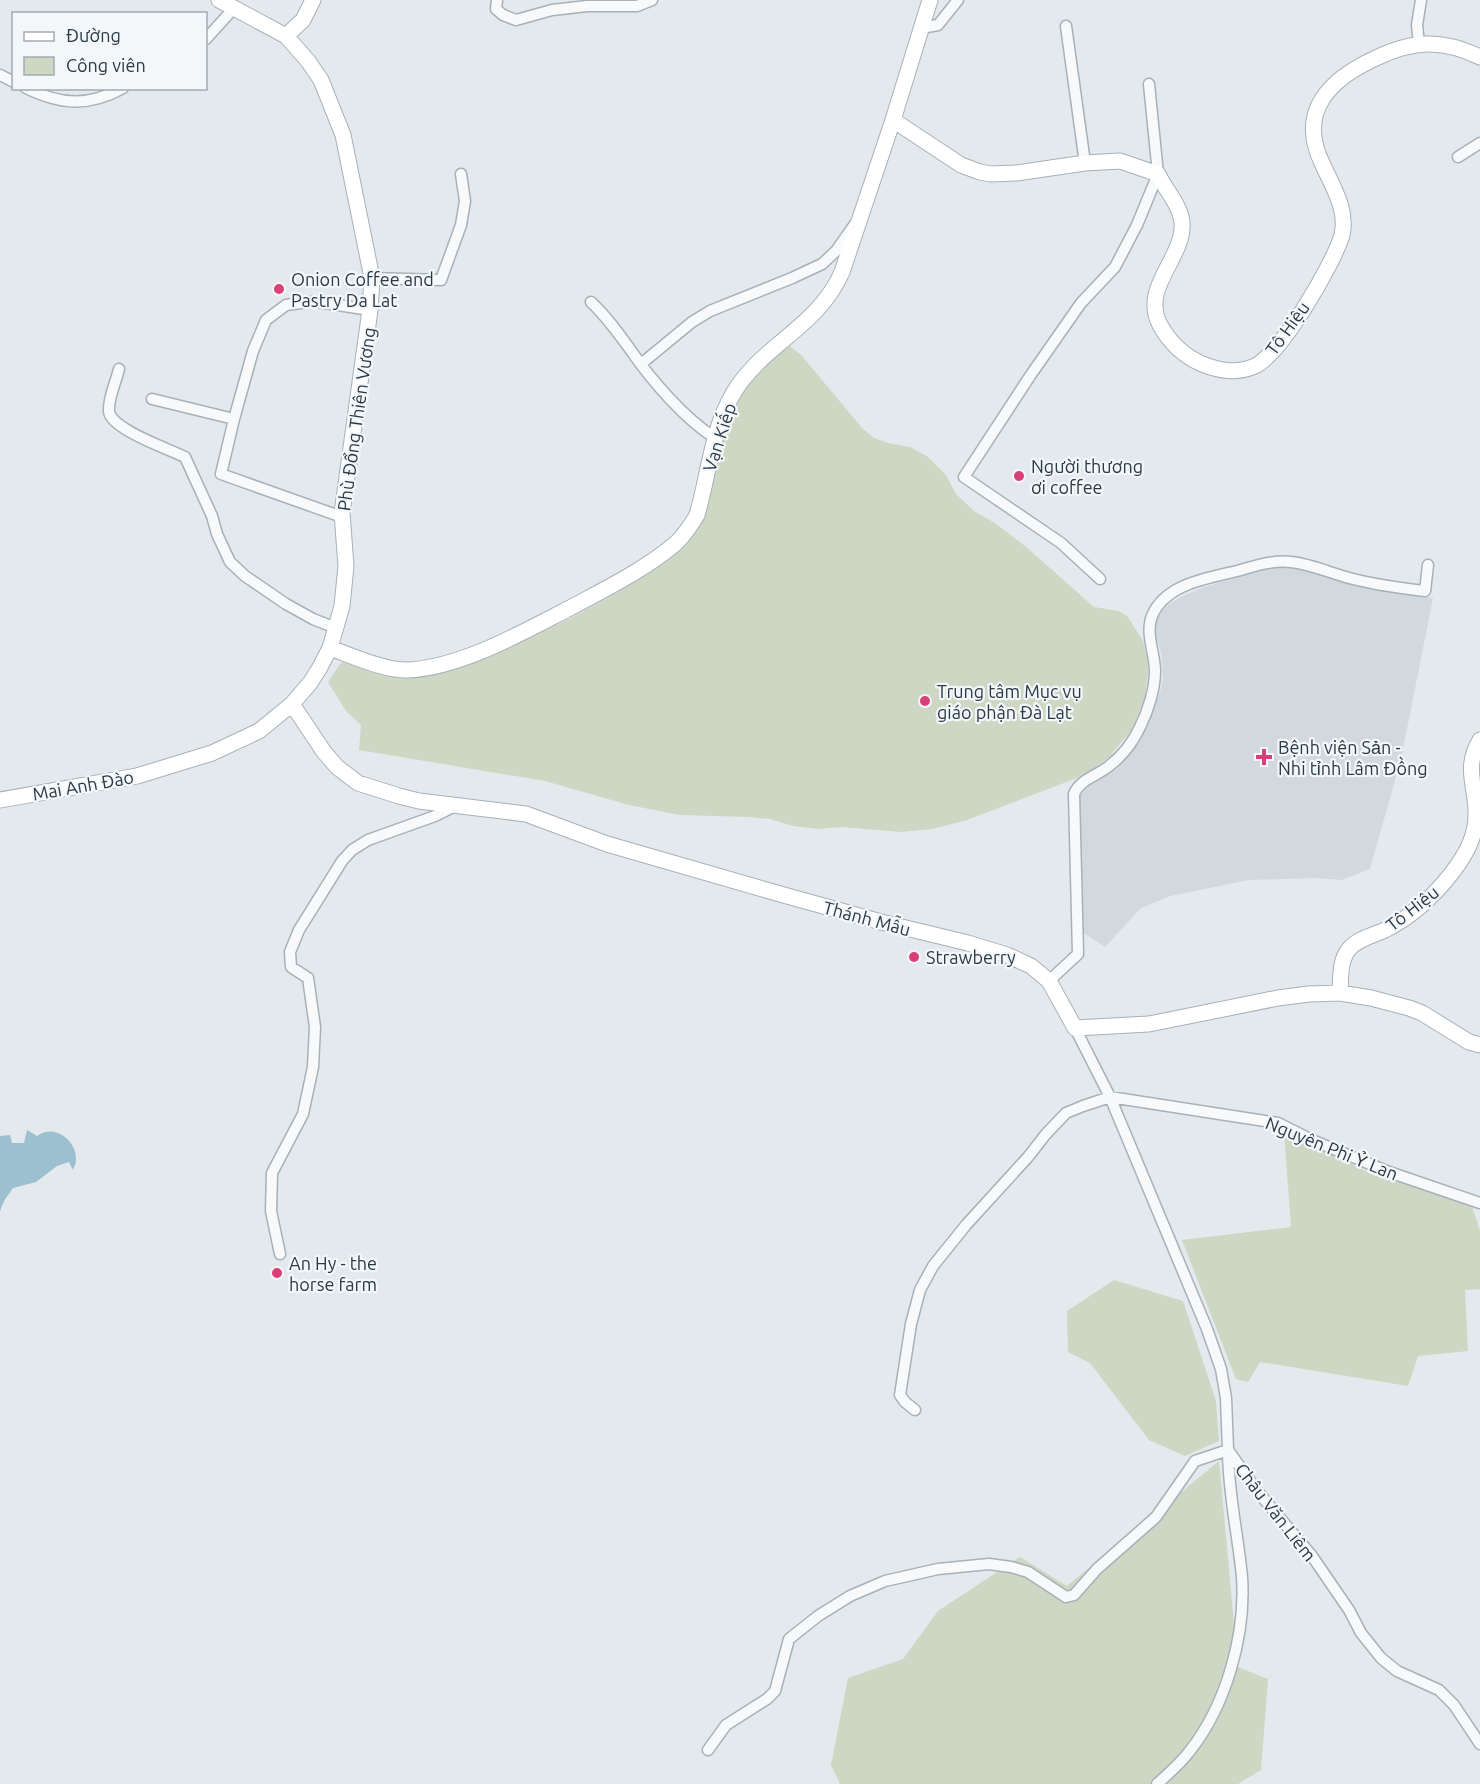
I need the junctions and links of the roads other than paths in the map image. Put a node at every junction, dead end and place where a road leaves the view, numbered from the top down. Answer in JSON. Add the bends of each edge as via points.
{"nodes":[{"id":1,"x":219,"y":0,"type":"edge"},
{"id":2,"x":313,"y":0,"type":"edge"},
{"id":3,"x":497,"y":0,"type":"edge"},
{"id":4,"x":652,"y":0,"type":"edge"},
{"id":5,"x":930,"y":0,"type":"edge"},
{"id":6,"x":958,"y":0,"type":"edge"},
{"id":7,"x":1421,"y":0,"type":"edge"},
{"id":8,"x":234,"y":8,"type":"junction"},
{"id":9,"x":1066,"y":26,"type":"dead end"},
{"id":10,"x":921,"y":28,"type":"junction"},
{"id":11,"x":286,"y":36,"type":"junction"},
{"id":12,"x":207,"y":38,"type":"edge"},
{"id":13,"x":1419,"y":44,"type":"junction"},
{"id":14,"x":1480,"y":57,"type":"edge"},
{"id":15,"x":1149,"y":84,"type":"dead end"},
{"id":16,"x":31,"y":90,"type":"edge"},
{"id":17,"x":118,"y":90,"type":"edge"},
{"id":18,"x":893,"y":120,"type":"junction"},
{"id":19,"x":1480,"y":143,"type":"edge"},
{"id":20,"x":1458,"y":157,"type":"dead end"},
{"id":21,"x":1085,"y":163,"type":"junction"},
{"id":22,"x":461,"y":174,"type":"dead end"},
{"id":23,"x":1158,"y":174,"type":"junction"},
{"id":24,"x":859,"y":219,"type":"junction"},
{"id":25,"x":372,"y":278,"type":"junction"},
{"id":26,"x":591,"y":302,"type":"dead end"},
{"id":27,"x":370,"y":310,"type":"junction"},
{"id":28,"x":641,"y":364,"type":"junction"},
{"id":29,"x":119,"y":369,"type":"dead end"},
{"id":30,"x":152,"y":399,"type":"dead end"},
{"id":31,"x":234,"y":419,"type":"junction"},
{"id":32,"x":715,"y":438,"type":"junction"},
{"id":33,"x":342,"y":518,"type":"junction"},
{"id":34,"x":1428,"y":565,"type":"dead end"},
{"id":35,"x":1100,"y":579,"type":"dead end"},
{"id":36,"x":336,"y":628,"type":"junction"},
{"id":37,"x":330,"y":648,"type":"junction"},
{"id":38,"x":292,"y":704,"type":"junction"},
{"id":39,"x":1480,"y":740,"type":"edge"},
{"id":40,"x":166,"y":767,"type":"joint"},
{"id":41,"x":0,"y":800,"type":"edge"},
{"id":42,"x":455,"y":806,"type":"junction"},
{"id":43,"x":1049,"y":981,"type":"junction"},
{"id":44,"x":1340,"y":993,"type":"junction"},
{"id":45,"x":1075,"y":1028,"type":"junction"},
{"id":46,"x":1480,"y":1045,"type":"edge"},
{"id":47,"x":1110,"y":1097,"type":"junction"},
{"id":48,"x":1480,"y":1203,"type":"edge"},
{"id":49,"x":280,"y":1254,"type":"dead end"},
{"id":50,"x":915,"y":1410,"type":"dead end"},
{"id":51,"x":1228,"y":1450,"type":"junction"},
{"id":52,"x":1480,"y":1744,"type":"edge"},
{"id":53,"x":708,"y":1750,"type":"dead end"},
{"id":54,"x":1157,"y":1784,"type":"edge"}],
"edges":[{"from":1,"to":8,"type":"street","name":"Phù Đổng Thiên Vương"},
{"from":2,"to":11,"type":"street","via":[[303,20]]},
{"from":3,"to":4,"type":"street","via":[[496,9],[516,20],[552,10],[637,6]]},
{"from":5,"to":10,"type":"street","name":"Vạn Kiếp"},
{"from":6,"to":10,"type":"street","via":[[938,25]]},
{"from":7,"to":13,"type":"street"},
{"from":8,"to":11,"type":"street","name":"Phù Đổng Thiên Vương"},
{"from":8,"to":12,"type":"street"},
{"from":9,"to":21,"type":"street"},
{"from":10,"to":18,"type":"street","name":"Vạn Kiếp"},
{"from":11,"to":25,"type":"street","name":"Phù Đổng Thiên Vương","via":[[321,80],[343,135]]},
{"from":13,"to":14,"type":"street","name":"Tô Hiệu","via":[[1457,48]]},
{"from":13,"to":23,"type":"street","name":"Tô Hiệu","via":[[1402,46],[1363,64],[1333,84],[1319,102],[1312,134],[1338,196],[1343,213],[1342,235],[1332,262],[1287,334],[1256,365],[1232,371],[1209,367],[1177,348],[1160,325],[1156,297],[1180,240],[1182,224]]},
{"from":15,"to":23,"type":"street"},
{"from":16,"to":17,"type":"street","via":[[73,103]]},
{"from":18,"to":21,"type":"street","via":[[961,165],[980,172],[1016,173]]},
{"from":18,"to":24,"type":"street","name":"Vạn Kiếp"},
{"from":19,"to":20,"type":"street"},
{"from":21,"to":23,"type":"street","via":[[1120,161]]},
{"from":22,"to":25,"type":"street","via":[[465,201],[461,225],[441,280]]},
{"from":23,"to":35,"type":"street","via":[[1115,267],[1081,303],[964,477],[1061,543]]},
{"from":24,"to":28,"type":"street","via":[[822,264],[710,311]]},
{"from":24,"to":32,"type":"street","name":"Vạn Kiếp","via":[[830,296],[739,384]]},
{"from":25,"to":27,"type":"street","name":"Phù Đổng Thiên Vương"},
{"from":26,"to":28,"type":"street"},
{"from":27,"to":31,"type":"street","via":[[308,302],[286,305],[266,320]]},
{"from":27,"to":33,"type":"street","name":"Phù Đổng Thiên Vương"},
{"from":28,"to":32,"type":"street","via":[[671,400]]},
{"from":29,"to":36,"type":"street","via":[[110,405],[111,418],[185,457],[230,562],[286,604]]},
{"from":30,"to":31,"type":"street"},
{"from":31,"to":33,"type":"street","via":[[221,474]]},
{"from":32,"to":37,"type":"street","name":"Vạn Kiếp","via":[[700,503],[690,526],[664,552],[584,600],[480,651],[421,669],[393,668]]},
{"from":33,"to":36,"type":"street","name":"Phù Đổng Thiên Vương","via":[[346,566]]},
{"from":34,"to":43,"type":"street","via":[[1425,591],[1377,585],[1293,562],[1278,562],[1186,585],[1156,608],[1150,627],[1154,682],[1140,727],[1113,763],[1080,783],[1074,794],[1078,954]]},
{"from":36,"to":37,"type":"street","name":"Phù Đổng Thiên Vương"},
{"from":37,"to":38,"type":"street","name":"Phù Đổng Thiên Vương"},
{"from":38,"to":40,"type":"street","name":"Phù Đổng Thiên Vương","via":[[259,731],[212,753]]},
{"from":38,"to":42,"type":"street","name":"Thánh Mẫu","via":[[324,752],[358,783],[399,796]]},
{"from":39,"to":44,"type":"street","name":"Tô Hiệu","via":[[1470,773],[1476,822],[1463,858],[1432,896],[1404,919],[1350,946],[1342,962]]},
{"from":40,"to":41,"type":"street","name":"Mai Anh Đào","via":[[137,776]]},
{"from":42,"to":43,"type":"street","name":"Thánh Mẫu","via":[[526,814],[607,844],[836,910],[968,943],[1031,966]]},
{"from":42,"to":49,"type":"street","via":[[352,850],[299,930],[290,952],[291,967],[308,978],[315,1027],[313,1067],[303,1114],[272,1173],[271,1211]]},
{"from":43,"to":45,"type":"street","name":"Thánh Mẫu"},
{"from":44,"to":45,"type":"street","via":[[1278,999],[1149,1024]]},
{"from":44,"to":46,"type":"street","via":[[1409,1008]]},
{"from":45,"to":47,"type":"street","name":"Châu Văn Liêm"},
{"from":47,"to":48,"type":"street","name":"Nguyên Phi Ỷ Lan","via":[[1278,1123],[1389,1172]]},
{"from":47,"to":50,"type":"street","via":[[1066,1113],[933,1266],[920,1290],[911,1324],[900,1395]]},
{"from":47,"to":51,"type":"street","name":"Châu Văn Liêm","via":[[1216,1354],[1226,1398]]},
{"from":51,"to":52,"type":"street","name":"Châu Văn Liêm","via":[[1312,1556],[1381,1658],[1397,1671],[1439,1690]]},
{"from":51,"to":53,"type":"street","via":[[1195,1461],[1156,1517],[1096,1569],[1074,1595],[1066,1597],[1028,1572],[990,1564],[928,1571],[885,1581],[850,1596],[789,1639],[775,1691],[726,1725]]},
{"from":51,"to":54,"type":"street","via":[[1242,1579],[1238,1642],[1209,1722],[1190,1752]]}]}
